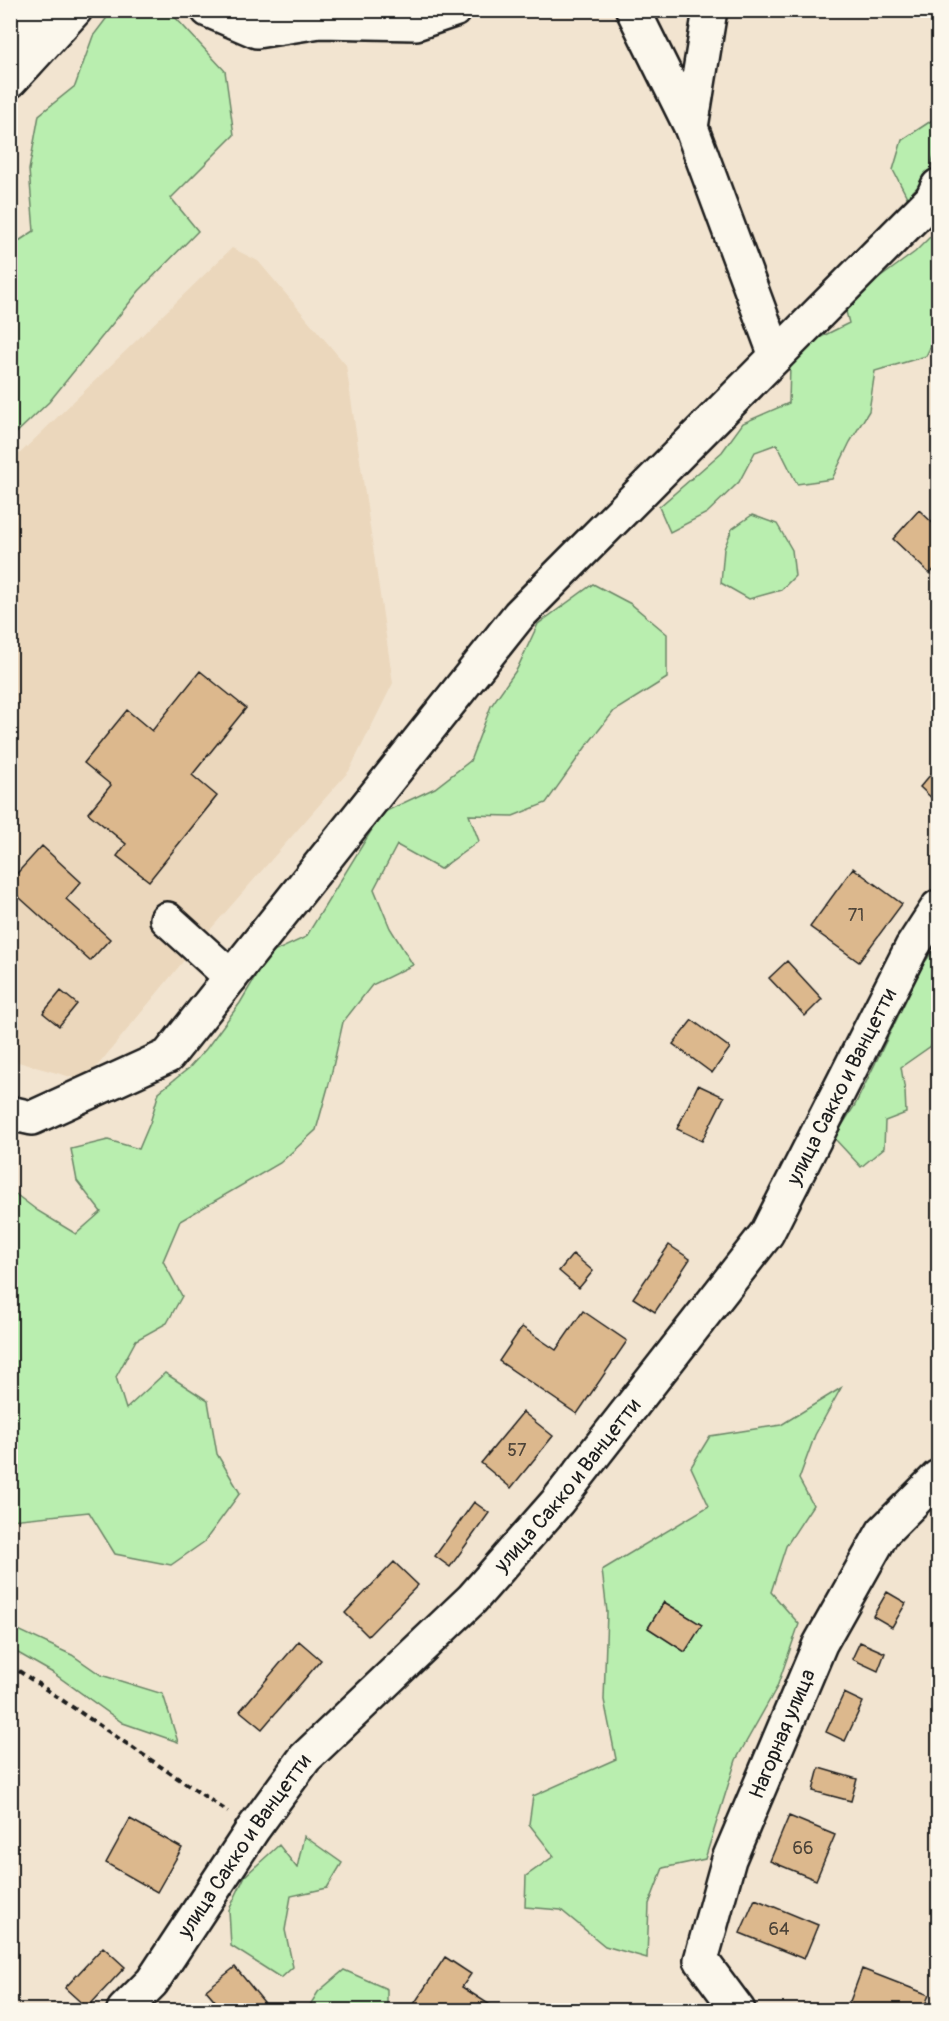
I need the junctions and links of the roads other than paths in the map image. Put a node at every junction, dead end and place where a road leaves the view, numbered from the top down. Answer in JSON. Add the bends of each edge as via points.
{"nodes":[{"id":1,"x":35,"y":10,"type":"edge"},
{"id":2,"x":75,"y":10,"type":"edge"},
{"id":3,"x":208,"y":10,"type":"edge"},
{"id":4,"x":454,"y":10,"type":"edge"},
{"id":5,"x":633,"y":10,"type":"edge"},
{"id":6,"x":710,"y":10,"type":"edge"},
{"id":7,"x":19,"y":72,"type":"edge"},
{"id":8,"x":691,"y":127,"type":"junction"},
{"id":9,"x":939,"y":186,"type":"edge"},
{"id":10,"x":776,"y":356,"type":"junction"},
{"id":11,"x":939,"y":907,"type":"edge"},
{"id":12,"x":167,"y":919,"type":"dead end"},
{"id":13,"x":231,"y":977,"type":"junction"},
{"id":14,"x":10,"y":1113,"type":"edge"},
{"id":15,"x":939,"y":1477,"type":"edge"},
{"id":16,"x":124,"y":2010,"type":"edge"},
{"id":17,"x":738,"y":2010,"type":"edge"}],
"edges":[{"from":1,"to":7,"type":"street"},
{"from":2,"to":7,"type":"street"},
{"from":3,"to":4,"type":"street","via":[[256,32],[320,21],[416,23]]},
{"from":5,"to":8,"type":"street"},
{"from":6,"to":8,"type":"street"},
{"from":8,"to":10,"type":"street"},
{"from":9,"to":10,"type":"street","via":[[932,199]]},
{"from":10,"to":13,"type":"street","via":[[519,615]]},
{"from":11,"to":16,"type":"street","name":"улица Сакко и Ванцетти","via":[[912,947],[766,1233],[557,1502],[472,1599],[305,1758],[152,1982]]},
{"from":12,"to":13,"type":"street"},
{"from":13,"to":14,"type":"street","via":[[168,1056],[32,1118]]},
{"from":15,"to":17,"type":"street","name":"Нагорная улица","via":[[884,1532],[820,1644],[729,1859],[701,1960]]}]}
